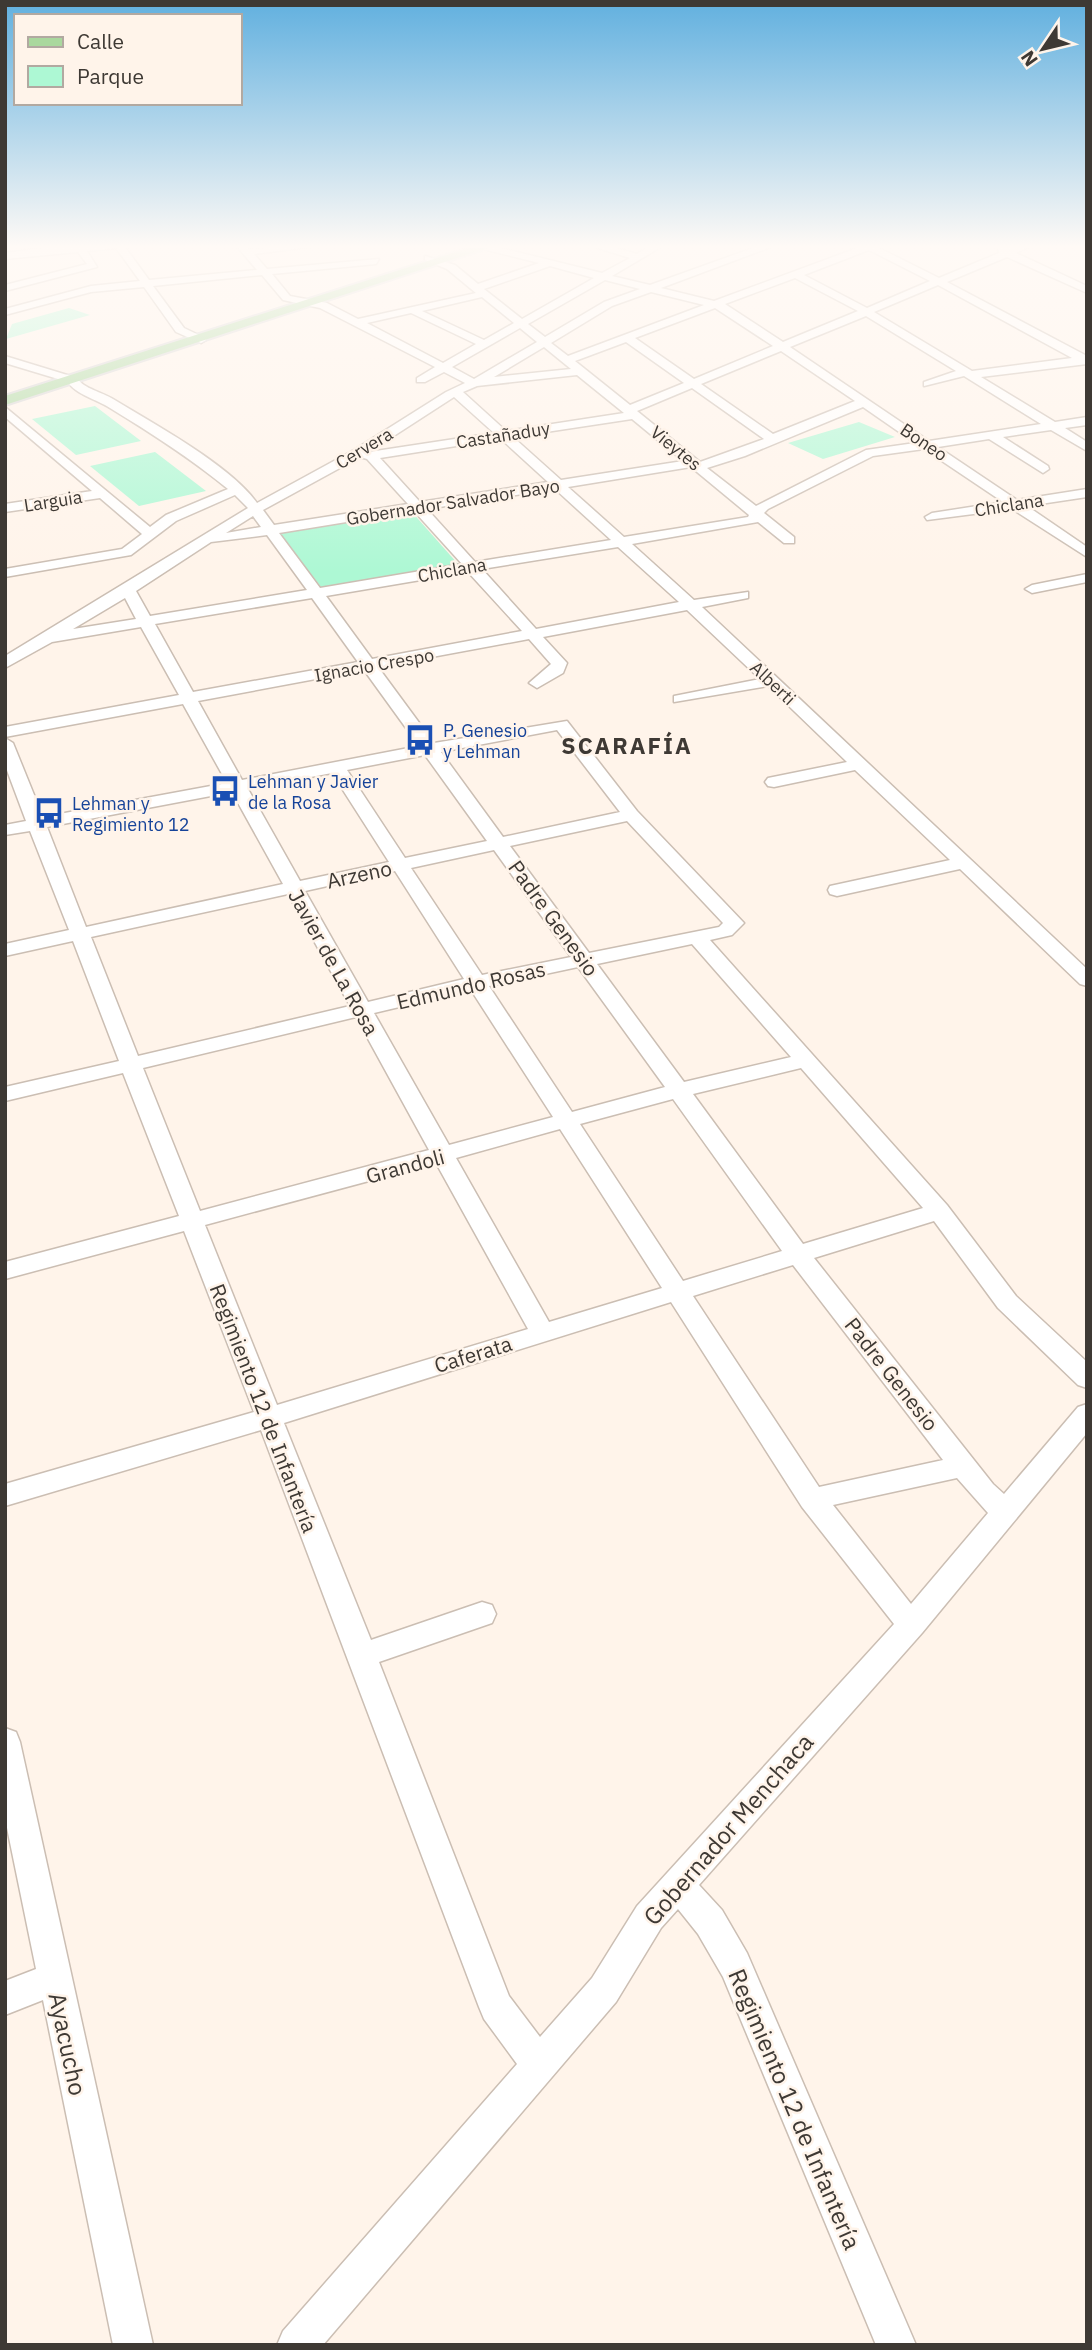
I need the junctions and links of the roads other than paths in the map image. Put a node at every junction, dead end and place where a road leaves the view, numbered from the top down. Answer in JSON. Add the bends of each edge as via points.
{"nodes":[{"id":1,"x":143,"y":354,"type":"edge"},
{"id":2,"x":416,"y":354,"type":"edge"},
{"id":3,"x":467,"y":354,"type":"edge"},
{"id":4,"x":524,"y":354,"type":"edge"},
{"id":5,"x":556,"y":354,"type":"edge"},
{"id":6,"x":586,"y":354,"type":"edge"},
{"id":7,"x":650,"y":354,"type":"edge"},
{"id":8,"x":766,"y":354,"type":"edge"},
{"id":9,"x":795,"y":354,"type":"edge"},
{"id":10,"x":934,"y":354,"type":"edge"},
{"id":11,"x":5,"y":359,"type":"edge"},
{"id":12,"x":1086,"y":360,"type":"edge"},
{"id":13,"x":565,"y":361,"type":"junction"},
{"id":14,"x":443,"y":367,"type":"junction"},
{"id":15,"x":577,"y":372,"type":"junction"},
{"id":16,"x":968,"y":374,"type":"junction"},
{"id":17,"x":68,"y":377,"type":"junction"},
{"id":18,"x":421,"y":380,"type":"dead end"},
{"id":19,"x":474,"y":383,"type":"junction"},
{"id":20,"x":694,"y":384,"type":"junction"},
{"id":21,"x":928,"y":384,"type":"dead end"},
{"id":22,"x":5,"y":392,"type":"edge"},
{"id":23,"x":456,"y":392,"type":"junction"},
{"id":24,"x":5,"y":401,"type":"edge"},
{"id":25,"x":866,"y":402,"type":"junction"},
{"id":26,"x":5,"y":411,"type":"edge"},
{"id":27,"x":631,"y":413,"type":"junction"},
{"id":28,"x":1087,"y":421,"type":"edge"},
{"id":29,"x":1052,"y":426,"type":"junction"},
{"id":30,"x":506,"y":435,"type":"junction"},
{"id":31,"x":991,"y":435,"type":"junction"},
{"id":32,"x":771,"y":438,"type":"junction"},
{"id":33,"x":928,"y":444,"type":"junction"},
{"id":34,"x":1087,"y":447,"type":"edge"},
{"id":35,"x":366,"y":452,"type":"junction"},
{"id":36,"x":696,"y":465,"type":"junction"},
{"id":37,"x":1043,"y":469,"type":"dead end"},
{"id":38,"x":560,"y":485,"type":"junction"},
{"id":39,"x":236,"y":490,"type":"junction"},
{"id":40,"x":1087,"y":493,"type":"edge"},
{"id":41,"x":102,"y":494,"type":"junction"},
{"id":42,"x":1015,"y":504,"type":"junction"},
{"id":43,"x":5,"y":508,"type":"edge"},
{"id":44,"x":417,"y":508,"type":"junction"},
{"id":45,"x":254,"y":511,"type":"junction"},
{"id":46,"x":757,"y":514,"type":"junction"},
{"id":47,"x":932,"y":517,"type":"dead end"},
{"id":48,"x":269,"y":531,"type":"junction"},
{"id":49,"x":149,"y":533,"type":"junction"},
{"id":50,"x":211,"y":539,"type":"junction"},
{"id":51,"x":789,"y":540,"type":"dead end"},
{"id":52,"x":622,"y":542,"type":"junction"},
{"id":53,"x":1087,"y":553,"type":"edge"},
{"id":54,"x":5,"y":555,"type":"edge"},
{"id":55,"x":471,"y":567,"type":"junction"},
{"id":56,"x":9,"y":572,"type":"edge"},
{"id":57,"x":1087,"y":578,"type":"edge"},
{"id":58,"x":1032,"y":589,"type":"dead end"},
{"id":59,"x":128,"y":590,"type":"junction"},
{"id":60,"x":314,"y":593,"type":"junction"},
{"id":61,"x":743,"y":595,"type":"dead end"},
{"id":62,"x":691,"y":605,"type":"junction"},
{"id":63,"x":147,"y":623,"type":"junction"},
{"id":64,"x":537,"y":635,"type":"junction"},
{"id":65,"x":47,"y":638,"type":"junction"},
{"id":66,"x":5,"y":663,"type":"edge"},
{"id":67,"x":368,"y":666,"type":"junction"},
{"id":68,"x":771,"y":681,"type":"junction"},
{"id":69,"x":537,"y":682,"type":"dead end"},
{"id":70,"x":189,"y":698,"type":"junction"},
{"id":71,"x":680,"y":699,"type":"dead end"},
{"id":72,"x":5,"y":733,"type":"edge"},
{"id":73,"x":5,"y":743,"type":"edge"},
{"id":74,"x":430,"y":749,"type":"junction"},
{"id":75,"x":859,"y":764,"type":"junction"},
{"id":76,"x":336,"y":766,"type":"junction"},
{"id":77,"x":774,"y":782,"type":"dead end"},
{"id":78,"x":237,"y":785,"type":"junction"},
{"id":79,"x":631,"y":815,"type":"junction"},
{"id":80,"x":36,"y":824,"type":"junction"},
{"id":81,"x":5,"y":830,"type":"edge"},
{"id":82,"x":499,"y":843,"type":"junction"},
{"id":83,"x":964,"y":863,"type":"junction"},
{"id":84,"x":399,"y":865,"type":"junction"},
{"id":85,"x":293,"y":888,"type":"junction"},
{"id":86,"x":837,"y":890,"type":"dead end"},
{"id":87,"x":80,"y":934,"type":"junction"},
{"id":88,"x":695,"y":934,"type":"junction"},
{"id":89,"x":5,"y":950,"type":"edge"},
{"id":90,"x":584,"y":959,"type":"junction"},
{"id":91,"x":1087,"y":980,"type":"edge"},
{"id":92,"x":475,"y":983,"type":"junction"},
{"id":93,"x":361,"y":1010,"type":"junction"},
{"id":94,"x":806,"y":1060,"type":"junction"},
{"id":95,"x":131,"y":1064,"type":"junction"},
{"id":96,"x":681,"y":1090,"type":"junction"},
{"id":97,"x":5,"y":1094,"type":"edge"},
{"id":98,"x":566,"y":1123,"type":"junction"},
{"id":99,"x":444,"y":1156,"type":"junction"},
{"id":100,"x":939,"y":1211,"type":"junction"},
{"id":101,"x":190,"y":1222,"type":"junction"},
{"id":102,"x":799,"y":1256,"type":"junction"},
{"id":103,"x":5,"y":1271,"type":"edge"},
{"id":104,"x":677,"y":1292,"type":"junction"},
{"id":105,"x":542,"y":1332,"type":"junction"},
{"id":106,"x":1087,"y":1378,"type":"edge"},
{"id":107,"x":1087,"y":1414,"type":"edge"},
{"id":108,"x":268,"y":1418,"type":"junction"},
{"id":109,"x":963,"y":1465,"type":"junction"},
{"id":110,"x":5,"y":1495,"type":"edge"},
{"id":111,"x":812,"y":1499,"type":"junction"},
{"id":112,"x":1004,"y":1511,"type":"junction"},
{"id":113,"x":482,"y":1614,"type":"dead end"},
{"id":114,"x":912,"y":1624,"type":"junction"},
{"id":115,"x":361,"y":1657,"type":"junction"},
{"id":116,"x":5,"y":1742,"type":"edge"},
{"id":117,"x":677,"y":1884,"type":"junction"},
{"id":118,"x":54,"y":1979,"type":"junction"},
{"id":119,"x":5,"y":1998,"type":"edge"},
{"id":120,"x":538,"y":2064,"type":"junction"},
{"id":121,"x":133,"y":2345,"type":"edge"},
{"id":122,"x":297,"y":2345,"type":"edge"},
{"id":123,"x":895,"y":2345,"type":"edge"}],
"edges":[{"from":1,"to":17,"type":"main road"},
{"from":2,"to":14,"type":"street"},
{"from":3,"to":14,"type":"street"},
{"from":4,"to":19,"type":"street","name":"Cervera"},
{"from":5,"to":13,"type":"street","name":"Vieytes"},
{"from":6,"to":13,"type":"street"},
{"from":7,"to":20,"type":"street"},
{"from":8,"to":20,"type":"street","name":"Castañaduy"},
{"from":9,"to":25,"type":"street","name":"Boneo"},
{"from":10,"to":16,"type":"street"},
{"from":11,"to":17,"type":"street","name":"Padre Genesio"},
{"from":12,"to":16,"type":"street"},
{"from":13,"to":15,"type":"street","name":"Vieytes"},
{"from":14,"to":18,"type":"street"},
{"from":14,"to":19,"type":"street"},
{"from":15,"to":19,"type":"street"},
{"from":15,"to":27,"type":"street","name":"Vieytes"},
{"from":16,"to":21,"type":"street"},
{"from":16,"to":29,"type":"street"},
{"from":17,"to":22,"type":"main road"},
{"from":17,"to":24,"type":"main road"},
{"from":17,"to":39,"type":"street","name":"Padre Genesio","via":[[187,450]]},
{"from":19,"to":23,"type":"street","name":"Cervera"},
{"from":20,"to":27,"type":"street","name":"Castañaduy"},
{"from":20,"to":32,"type":"street"},
{"from":23,"to":30,"type":"street","name":"Alberti"},
{"from":23,"to":35,"type":"street","name":"Cervera"},
{"from":25,"to":32,"type":"street","name":"Gobernador Salvador Bayo","via":[[813,418]]},
{"from":25,"to":33,"type":"street","name":"Boneo"},
{"from":26,"to":41,"type":"street"},
{"from":27,"to":30,"type":"street","name":"Castañaduy"},
{"from":27,"to":36,"type":"street","name":"Vieytes"},
{"from":28,"to":29,"type":"street"},
{"from":29,"to":31,"type":"street"},
{"from":29,"to":34,"type":"street"},
{"from":30,"to":35,"type":"street","name":"Castañaduy"},
{"from":30,"to":38,"type":"street","name":"Alberti"},
{"from":31,"to":33,"type":"street"},
{"from":31,"to":37,"type":"street"},
{"from":32,"to":36,"type":"street","name":"Gobernador Salvador Bayo"},
{"from":33,"to":42,"type":"street","name":"Boneo"},
{"from":33,"to":46,"type":"street","name":"Chiclana","via":[[870,453],[763,506]]},
{"from":35,"to":44,"type":"street"},
{"from":35,"to":45,"type":"street","name":"Cervera"},
{"from":36,"to":38,"type":"street","name":"Gobernador Salvador Bayo"},
{"from":36,"to":46,"type":"street","name":"Vieytes"},
{"from":38,"to":44,"type":"street","name":"Gobernador Salvador Bayo"},
{"from":38,"to":52,"type":"street","name":"Alberti"},
{"from":39,"to":45,"type":"street","name":"Padre Genesio"},
{"from":39,"to":49,"type":"street","via":[[171,518]]},
{"from":40,"to":42,"type":"street","name":"Chiclana"},
{"from":41,"to":43,"type":"street","name":"Larguia"},
{"from":41,"to":49,"type":"street"},
{"from":42,"to":47,"type":"street","name":"Chiclana"},
{"from":42,"to":53,"type":"street","name":"Boneo"},
{"from":44,"to":48,"type":"street","name":"Gobernador Salvador Bayo"},
{"from":44,"to":55,"type":"street"},
{"from":45,"to":48,"type":"street","name":"Padre Genesio"},
{"from":45,"to":50,"type":"street","name":"Cervera"},
{"from":46,"to":51,"type":"street","name":"Vieytes"},
{"from":46,"to":52,"type":"street","name":"Chiclana","via":[[752,520]]},
{"from":48,"to":50,"type":"street","name":"Gobernador Salvador Bayo"},
{"from":48,"to":60,"type":"street","name":"Padre Genesio"},
{"from":49,"to":56,"type":"street","via":[[117,555]]},
{"from":50,"to":59,"type":"street","name":"Cervera"},
{"from":52,"to":55,"type":"street","name":"Chiclana"},
{"from":52,"to":62,"type":"street","name":"Alberti"},
{"from":54,"to":56,"type":"street"},
{"from":55,"to":60,"type":"street","name":"Chiclana"},
{"from":55,"to":64,"type":"street"},
{"from":57,"to":58,"type":"street"},
{"from":59,"to":63,"type":"street","name":"Javier de La Rosa"},
{"from":59,"to":65,"type":"street","name":"Cervera"},
{"from":60,"to":63,"type":"street","name":"Chiclana"},
{"from":60,"to":67,"type":"street","name":"Padre Genesio"},
{"from":61,"to":62,"type":"street","name":"Ignacio Crespo"},
{"from":62,"to":64,"type":"street","name":"Ignacio Crespo"},
{"from":62,"to":68,"type":"street","name":"Alberti"},
{"from":63,"to":65,"type":"street","name":"Chiclana"},
{"from":63,"to":70,"type":"street","name":"Javier de La Rosa"},
{"from":64,"to":67,"type":"street","name":"Ignacio Crespo"},
{"from":64,"to":69,"type":"street","via":[[560,666]]},
{"from":65,"to":66,"type":"street","name":"Cervera"},
{"from":67,"to":70,"type":"street","name":"Ignacio Crespo"},
{"from":67,"to":74,"type":"street","name":"Padre Genesio"},
{"from":68,"to":71,"type":"street"},
{"from":68,"to":75,"type":"street","name":"Alberti"},
{"from":70,"to":72,"type":"street","name":"Ignacio Crespo"},
{"from":70,"to":78,"type":"street","name":"Javier de La Rosa"},
{"from":73,"to":80,"type":"street","name":"Regimiento 12 de Infantería"},
{"from":74,"to":76,"type":"street"},
{"from":74,"to":79,"type":"street","via":[[561,724]]},
{"from":74,"to":82,"type":"street","name":"Padre Genesio"},
{"from":75,"to":77,"type":"street"},
{"from":75,"to":83,"type":"street","name":"Alberti"},
{"from":76,"to":78,"type":"street"},
{"from":76,"to":84,"type":"street"},
{"from":78,"to":80,"type":"street"},
{"from":78,"to":85,"type":"street","name":"Javier de La Rosa"},
{"from":79,"to":82,"type":"street","name":"Arzeno"},
{"from":79,"to":88,"type":"street","name":"Edmundo Rosas","via":[[731,920],[732,927]]},
{"from":80,"to":81,"type":"street"},
{"from":80,"to":87,"type":"street","name":"Regimiento 12 de Infantería"},
{"from":82,"to":84,"type":"street","name":"Arzeno"},
{"from":82,"to":90,"type":"street","name":"Padre Genesio"},
{"from":83,"to":86,"type":"street"},
{"from":83,"to":91,"type":"street","name":"Alberti"},
{"from":84,"to":85,"type":"street","name":"Arzeno"},
{"from":84,"to":92,"type":"street"},
{"from":85,"to":87,"type":"street","name":"Arzeno"},
{"from":85,"to":93,"type":"street","name":"Javier de La Rosa"},
{"from":87,"to":89,"type":"street","name":"Arzeno"},
{"from":87,"to":95,"type":"street","name":"Regimiento 12 de Infantería"},
{"from":88,"to":90,"type":"street","name":"Edmundo Rosas"},
{"from":88,"to":94,"type":"street"},
{"from":90,"to":92,"type":"street","name":"Edmundo Rosas"},
{"from":90,"to":96,"type":"street","name":"Padre Genesio"},
{"from":92,"to":93,"type":"street","name":"Edmundo Rosas"},
{"from":92,"to":98,"type":"street"},
{"from":93,"to":95,"type":"street","name":"Edmundo Rosas"},
{"from":93,"to":99,"type":"street","name":"Javier de La Rosa"},
{"from":94,"to":96,"type":"street","name":"Grandoli"},
{"from":94,"to":100,"type":"street"},
{"from":95,"to":97,"type":"street","name":"Edmundo Rosas"},
{"from":95,"to":101,"type":"street","name":"Regimiento 12 de Infantería"},
{"from":96,"to":98,"type":"street","name":"Grandoli"},
{"from":96,"to":102,"type":"street","name":"Padre Genesio"},
{"from":98,"to":99,"type":"street","name":"Grandoli"},
{"from":98,"to":104,"type":"street"},
{"from":99,"to":101,"type":"street","name":"Grandoli"},
{"from":99,"to":105,"type":"street","name":"Javier de La Rosa"},
{"from":100,"to":102,"type":"street","name":"Caferata"},
{"from":100,"to":106,"type":"street","via":[[1007,1302]]},
{"from":101,"to":103,"type":"street","name":"Grandoli"},
{"from":101,"to":108,"type":"street","name":"Regimiento 12 de Infantería"},
{"from":102,"to":104,"type":"street","name":"Caferata"},
{"from":102,"to":109,"type":"street","name":"Padre Genesio"},
{"from":104,"to":105,"type":"street","name":"Caferata"},
{"from":104,"to":111,"type":"street"},
{"from":105,"to":108,"type":"street","name":"Caferata"},
{"from":107,"to":112,"type":"street","name":"Gobernador Menchaca"},
{"from":108,"to":110,"type":"street","name":"Caferata"},
{"from":108,"to":115,"type":"street","name":"Regimiento 12 de Infantería"},
{"from":109,"to":111,"type":"street"},
{"from":109,"to":112,"type":"street","name":"Padre Genesio"},
{"from":111,"to":114,"type":"street"},
{"from":112,"to":114,"type":"street","name":"Gobernador Menchaca"},
{"from":113,"to":115,"type":"street"},
{"from":114,"to":117,"type":"street","name":"Gobernador Menchaca"},
{"from":115,"to":120,"type":"street","name":"Regimiento 12 de Infantería","via":[[496,2007]]},
{"from":116,"to":118,"type":"street","name":"Ayacucho"},
{"from":117,"to":120,"type":"street","name":"Gobernador Menchaca","via":[[636,1935],[604,1990]]},
{"from":117,"to":123,"type":"street","name":"Regimiento 12 de Infantería","via":[[710,1922],[735,1965]]},
{"from":118,"to":119,"type":"street"},
{"from":118,"to":121,"type":"street","name":"Ayacucho"},
{"from":120,"to":122,"type":"street","name":"Gobernador Menchaca"}]}
